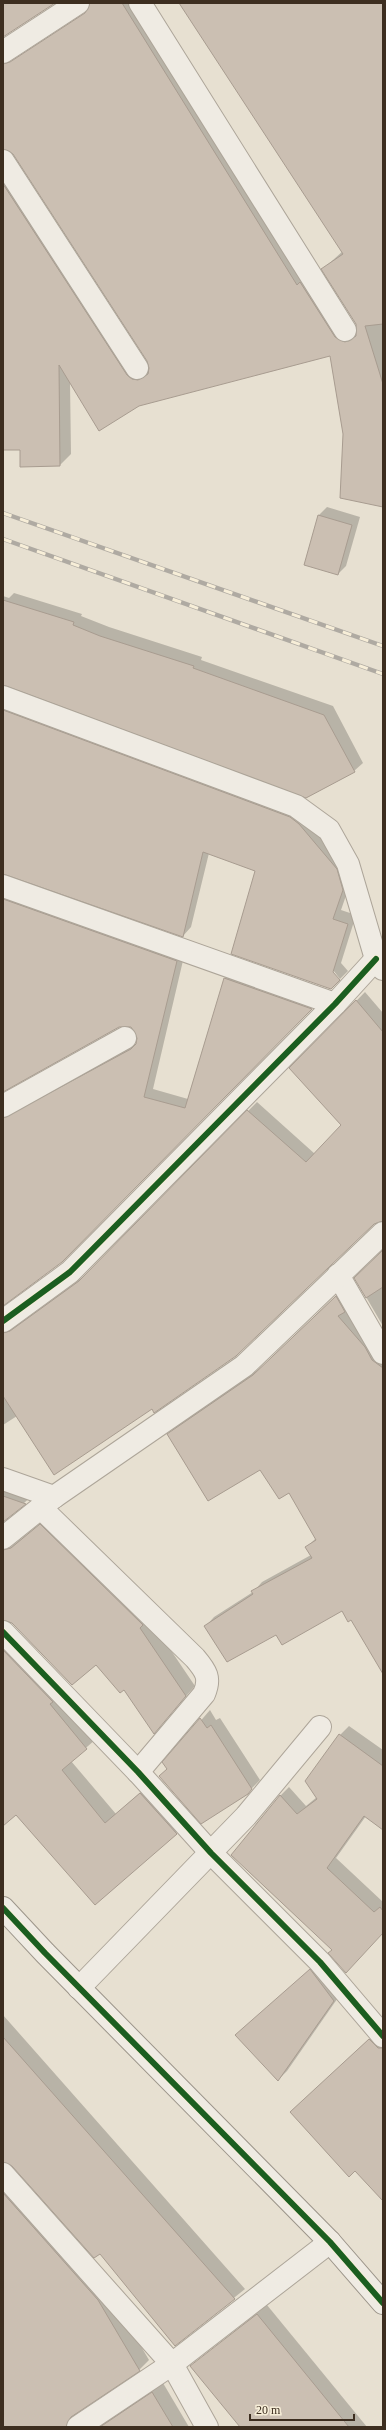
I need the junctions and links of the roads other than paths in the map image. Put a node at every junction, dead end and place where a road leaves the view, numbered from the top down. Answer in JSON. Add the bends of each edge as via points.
{"nodes":[{"id":1,"x":78,"y":3,"type":"edge"},
{"id":2,"x":140,"y":3,"type":"edge"},
{"id":3,"x":3,"y":52,"type":"edge"},
{"id":4,"x":3,"y":161,"type":"edge"},
{"id":5,"x":345,"y":330,"type":"dead end"},
{"id":6,"x":137,"y":368,"type":"dead end"},
{"id":7,"x":3,"y":697,"type":"edge"},
{"id":8,"x":3,"y":886,"type":"edge"},
{"id":9,"x":380,"y":964,"type":"edge"},
{"id":10,"x":335,"y":1004,"type":"junction"},
{"id":11,"x":125,"y":1038,"type":"dead end"},
{"id":12,"x":3,"y":1106,"type":"edge"},
{"id":13,"x":383,"y":1233,"type":"edge"},
{"id":14,"x":338,"y":1275,"type":"junction"},
{"id":15,"x":3,"y":1321,"type":"edge"},
{"id":16,"x":383,"y":1353,"type":"edge"},
{"id":17,"x":3,"y":1479,"type":"edge"},
{"id":18,"x":48,"y":1503,"type":"junction"},
{"id":19,"x":3,"y":1538,"type":"edge"},
{"id":20,"x":3,"y":1632,"type":"edge"},
{"id":21,"x":320,"y":1727,"type":"dead end"},
{"id":22,"x":138,"y":1772,"type":"junction"},
{"id":23,"x":210,"y":1853,"type":"junction"},
{"id":24,"x":3,"y":1908,"type":"edge"},
{"id":25,"x":79,"y":1988,"type":"junction"},
{"id":26,"x":383,"y":2036,"type":"edge"},
{"id":27,"x":3,"y":2174,"type":"edge"},
{"id":28,"x":330,"y":2242,"type":"junction"},
{"id":29,"x":383,"y":2303,"type":"edge"},
{"id":30,"x":172,"y":2364,"type":"junction"},
{"id":31,"x":78,"y":2427,"type":"edge"},
{"id":32,"x":207,"y":2427,"type":"edge"}],
"edges":[{"from":1,"to":3,"type":"street"},
{"from":2,"to":5,"type":"street"},
{"from":4,"to":6,"type":"street"},
{"from":7,"to":9,"type":"street","via":[[296,806],[312,816],[329,830],[348,864]]},
{"from":8,"to":10,"type":"street"},
{"from":9,"to":10,"type":"street"},
{"from":10,"to":15,"type":"street","via":[[70,1272]]},
{"from":11,"to":12,"type":"street"},
{"from":13,"to":14,"type":"street"},
{"from":14,"to":16,"type":"street"},
{"from":14,"to":18,"type":"street","via":[[244,1366]]},
{"from":17,"to":18,"type":"street"},
{"from":18,"to":19,"type":"street"},
{"from":18,"to":22,"type":"street","via":[[207,1672],[208,1684],[204,1694]]},
{"from":20,"to":22,"type":"street"},
{"from":21,"to":23,"type":"street","via":[[278,1780]]},
{"from":22,"to":23,"type":"street"},
{"from":23,"to":25,"type":"street"},
{"from":23,"to":26,"type":"street","via":[[320,1962]]},
{"from":24,"to":25,"type":"street"},
{"from":25,"to":28,"type":"street"},
{"from":27,"to":30,"type":"street"},
{"from":28,"to":29,"type":"street"},
{"from":28,"to":30,"type":"street"},
{"from":30,"to":31,"type":"street"},
{"from":30,"to":32,"type":"street"}]}
